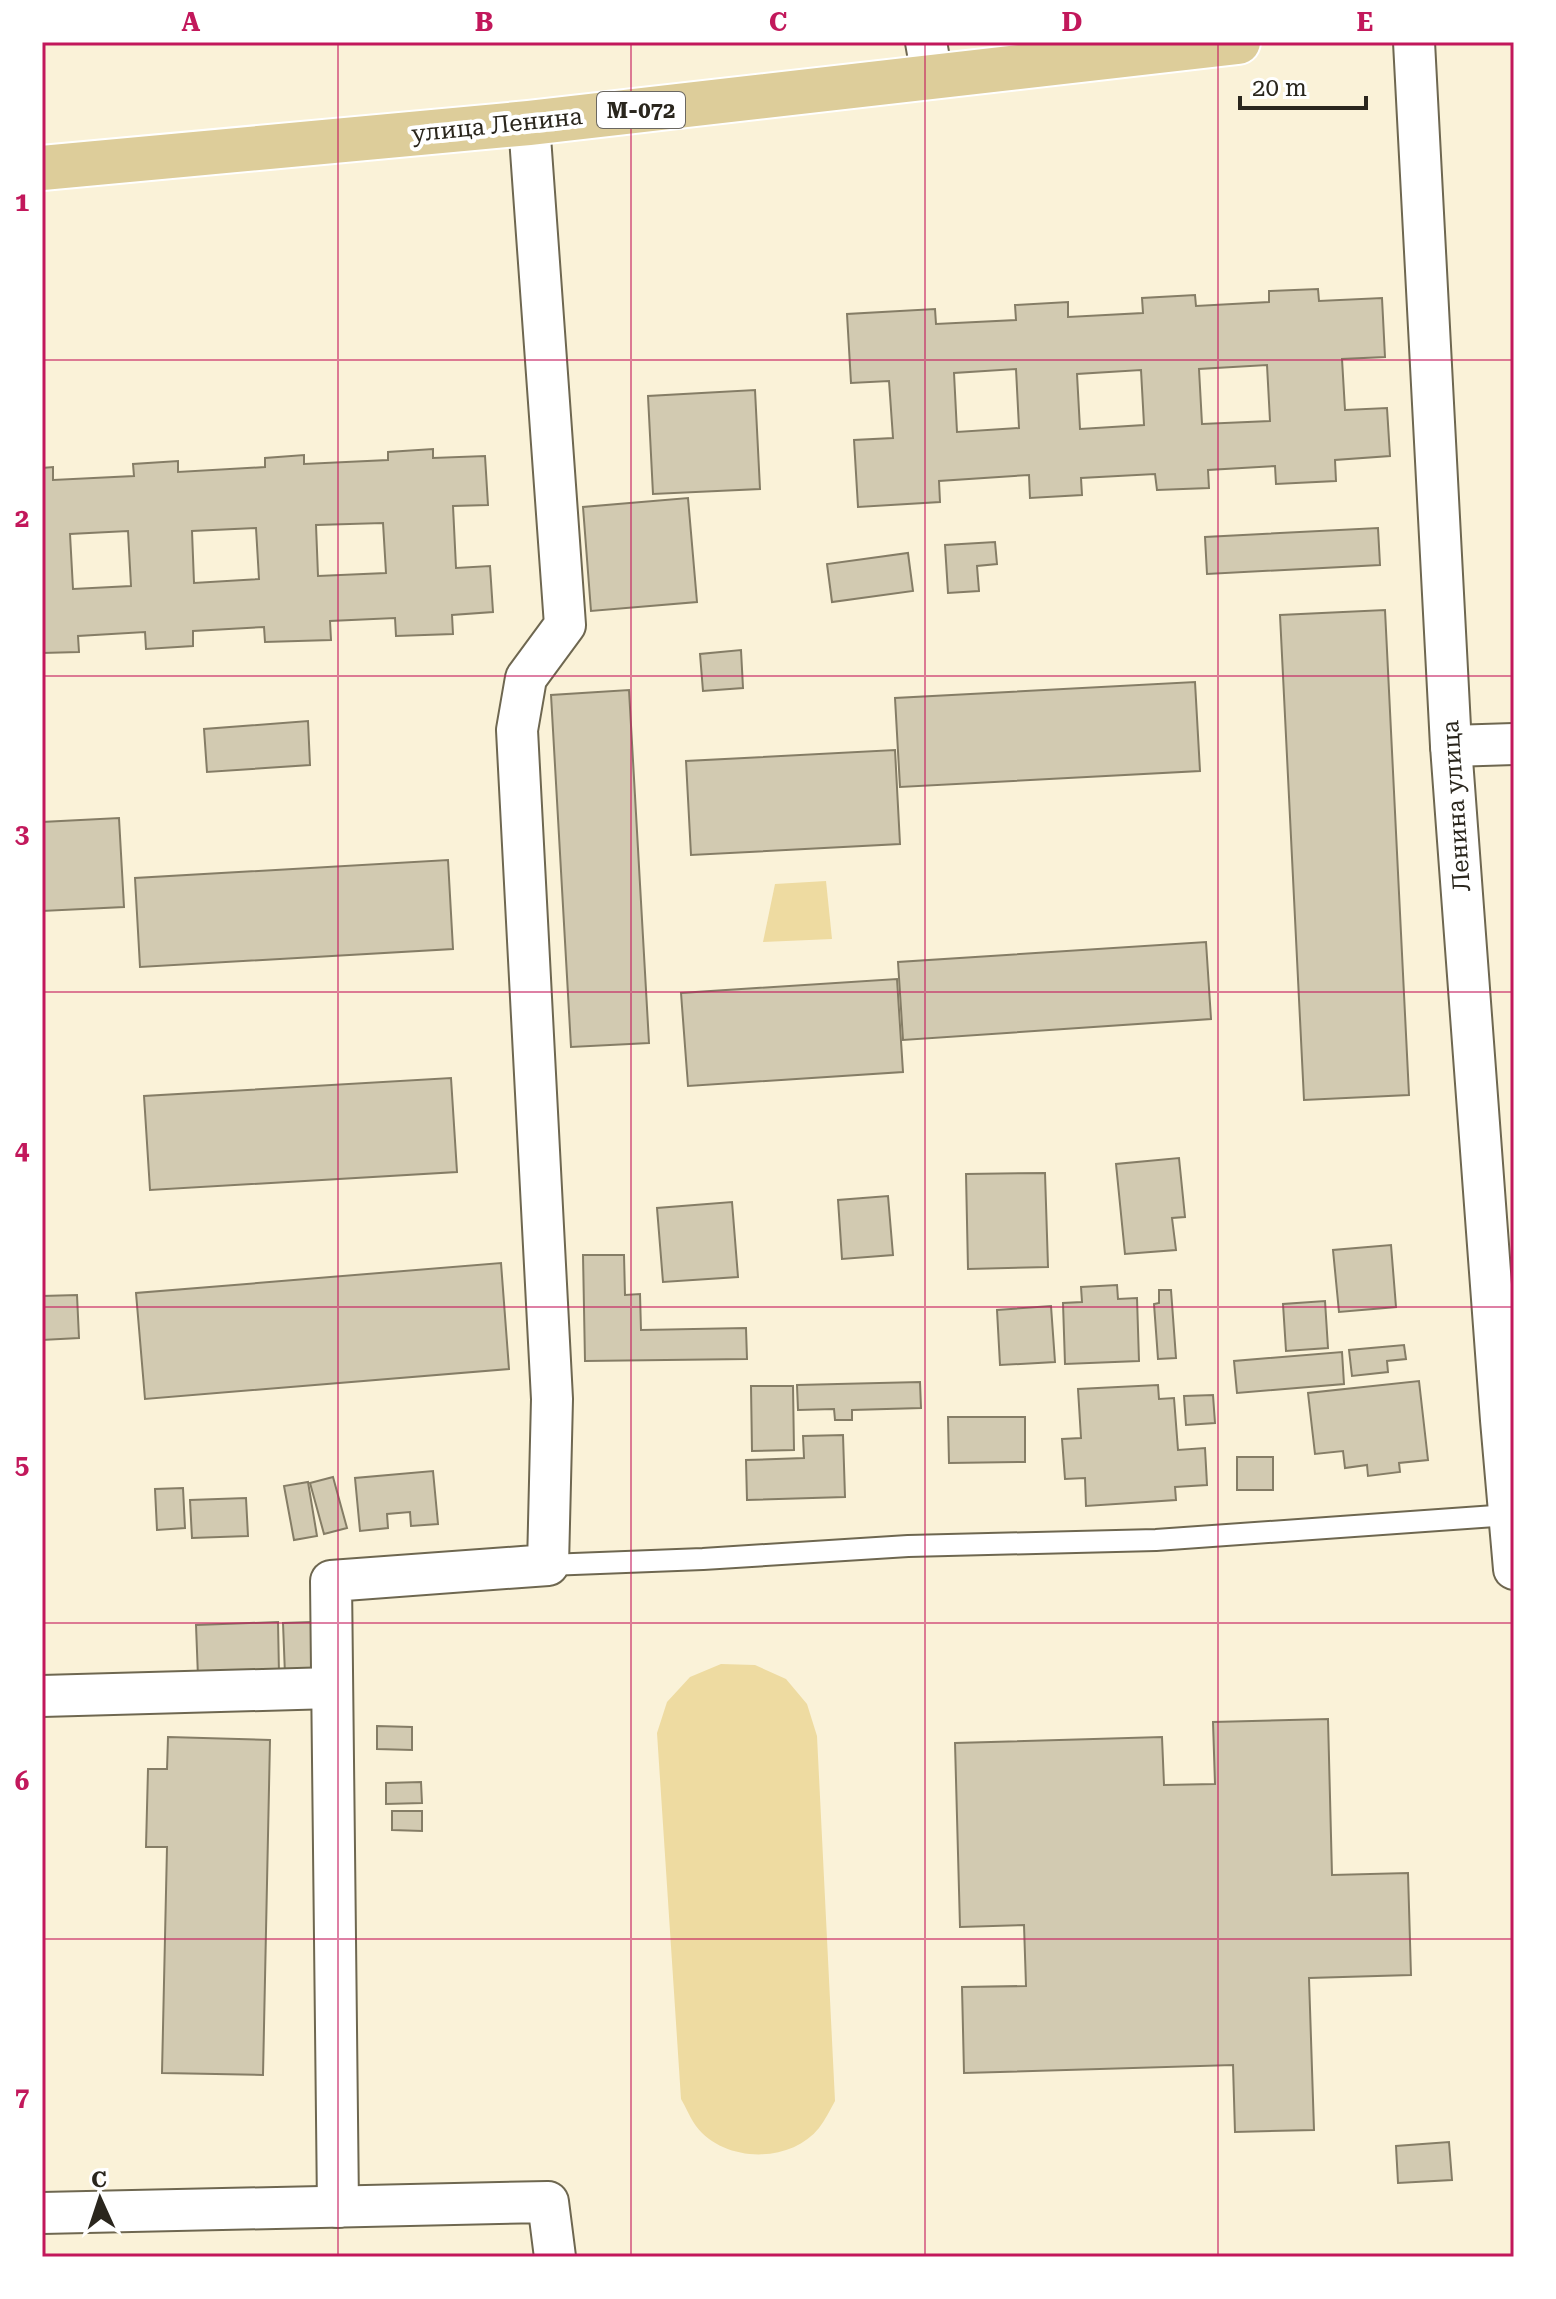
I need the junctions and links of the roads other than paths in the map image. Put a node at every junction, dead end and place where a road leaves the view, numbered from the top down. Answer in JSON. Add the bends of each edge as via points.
{"nodes":[{"id":1,"x":1238,"y":42,"type":"edge"},
{"id":2,"x":1414,"y":42,"type":"edge"},
{"id":3,"x":929,"y":59,"type":"edge"},
{"id":4,"x":529,"y":123,"type":"junction"},
{"id":5,"x":42,"y":168,"type":"edge"},
{"id":6,"x":1514,"y":744,"type":"edge"},
{"id":7,"x":1451,"y":746,"type":"junction"},
{"id":8,"x":1507,"y":1421,"type":"edge"},
{"id":9,"x":1509,"y":1515,"type":"junction"},
{"id":10,"x":548,"y":1565,"type":"junction"},
{"id":11,"x":1514,"y":1569,"type":"edge"},
{"id":12,"x":332,"y":1688,"type":"junction"},
{"id":13,"x":42,"y":1696,"type":"edge"},
{"id":14,"x":338,"y":2207,"type":"junction"},
{"id":15,"x":42,"y":2213,"type":"edge"},
{"id":16,"x":555,"y":2257,"type":"edge"}],
"edges":[{"from":1,"to":3,"type":"main road","name":"улица Ленина","number":"М-072"},
{"from":2,"to":7,"type":"street","name":"Ленина улица"},
{"from":3,"to":4,"type":"main road","name":"улица Ленина","number":"М-072"},
{"from":4,"to":5,"type":"main road","name":"улица Ленина","number":"М-072"},
{"from":4,"to":10,"type":"street","via":[[565,625],[526,678],[517,730],[552,1399]]},
{"from":6,"to":7,"type":"street"},
{"from":7,"to":8,"type":"street","name":"Ленина улица"},
{"from":8,"to":9,"type":"street","name":"Ленина улица"},
{"from":9,"to":10,"type":"lane","via":[[1156,1540],[908,1546]]},
{"from":9,"to":11,"type":"street","name":"Ленина улица"},
{"from":10,"to":12,"type":"street","via":[[331,1581]]},
{"from":12,"to":13,"type":"street"},
{"from":12,"to":14,"type":"street"},
{"from":14,"to":15,"type":"street"},
{"from":14,"to":16,"type":"street","via":[[548,2202]]}]}
